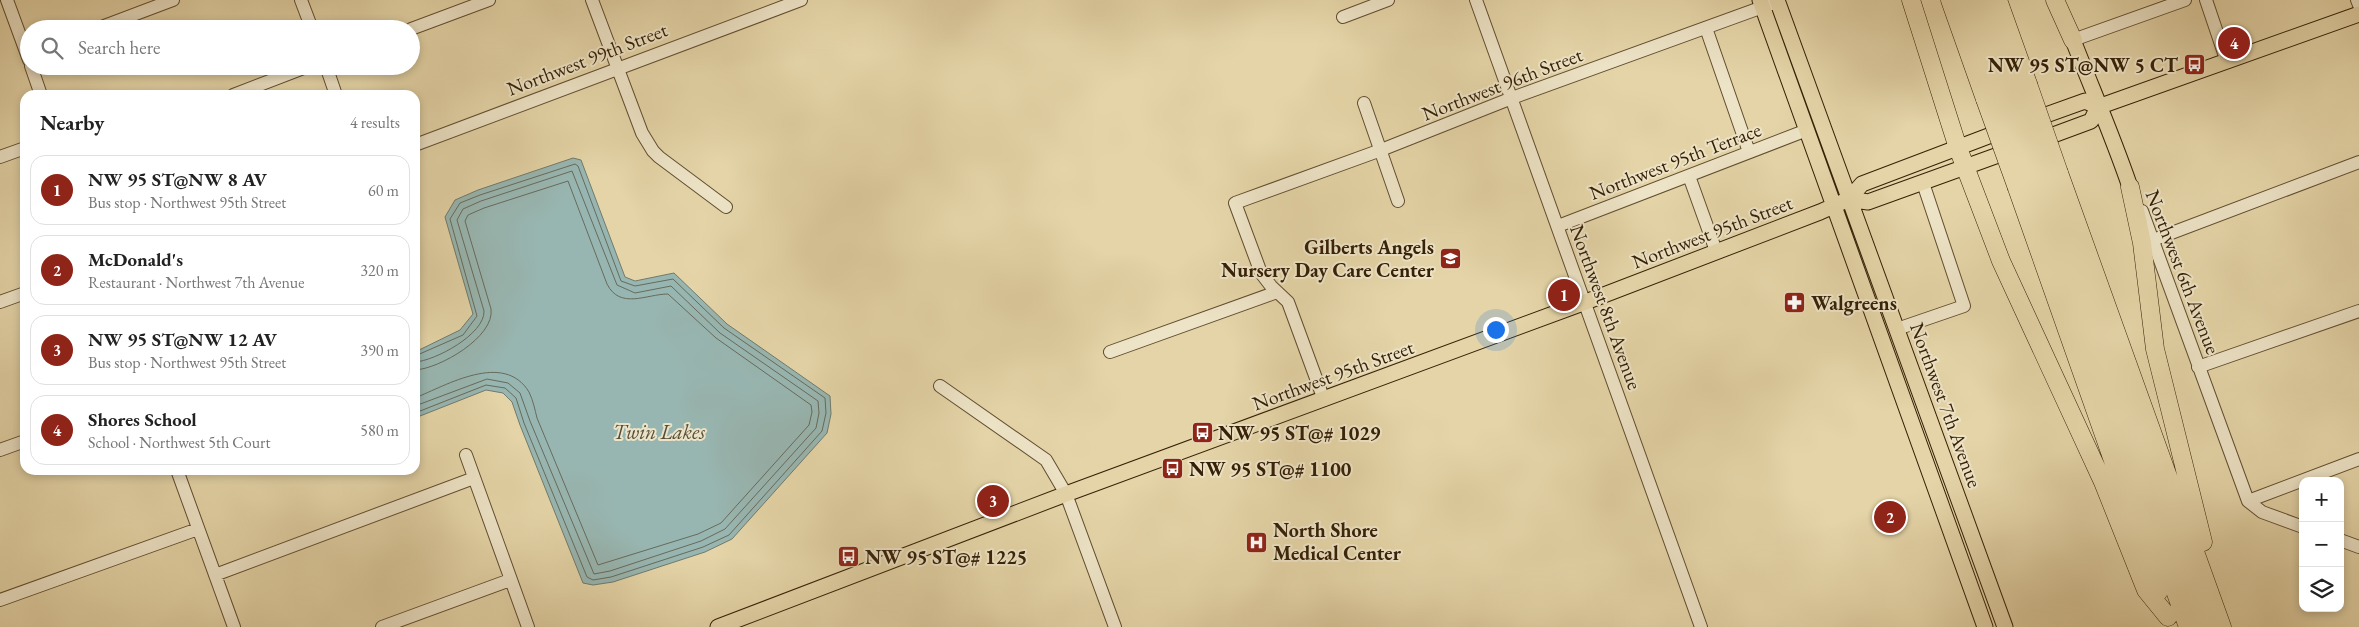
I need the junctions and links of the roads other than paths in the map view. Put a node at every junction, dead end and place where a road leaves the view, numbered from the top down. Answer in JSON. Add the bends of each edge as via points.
{"nodes":[{"id":1,"x":173,"y":0,"type":"edge"},
{"id":2,"x":301,"y":0,"type":"edge"},
{"id":3,"x":489,"y":0,"type":"edge"},
{"id":4,"x":592,"y":0,"type":"edge"},
{"id":5,"x":801,"y":0,"type":"edge"},
{"id":6,"x":1388,"y":0,"type":"edge"},
{"id":7,"x":1476,"y":0,"type":"edge"},
{"id":8,"x":1911,"y":0,"type":"edge"},
{"id":9,"x":1950,"y":0,"type":"edge"},
{"id":10,"x":1965,"y":0,"type":"edge"},
{"id":11,"x":1983,"y":0,"type":"edge"},
{"id":12,"x":1998,"y":0,"type":"edge"},
{"id":13,"x":2054,"y":0,"type":"edge"},
{"id":14,"x":2059,"y":0,"type":"edge"},
{"id":15,"x":2185,"y":0,"type":"edge"},
{"id":16,"x":2206,"y":0,"type":"edge"},
{"id":17,"x":2357,"y":0,"type":"edge"},
{"id":18,"x":1772,"y":2,"type":"edge"},
{"id":19,"x":2359,"y":4,"type":"edge"},
{"id":20,"x":5,"y":6,"type":"edge"},
{"id":21,"x":2359,"y":14,"type":"edge"},
{"id":22,"x":1343,"y":16,"type":"dead end"},
{"id":23,"x":120,"y":20,"type":"edge"},
{"id":24,"x":309,"y":20,"type":"edge"},
{"id":25,"x":420,"y":26,"type":"edge"},
{"id":26,"x":1706,"y":28,"type":"junction"},
{"id":27,"x":20,"y":39,"type":"edge"},
{"id":28,"x":2073,"y":40,"type":"junction"},
{"id":29,"x":2227,"y":62,"type":"junction"},
{"id":30,"x":618,"y":68,"type":"junction"},
{"id":31,"x":34,"y":75,"type":"edge"},
{"id":32,"x":285,"y":75,"type":"edge"},
{"id":33,"x":329,"y":75,"type":"edge"},
{"id":34,"x":39,"y":90,"type":"edge"},
{"id":35,"x":246,"y":90,"type":"edge"},
{"id":36,"x":334,"y":90,"type":"edge"},
{"id":37,"x":2006,"y":92,"type":"junction"},
{"id":38,"x":1512,"y":98,"type":"junction"},
{"id":39,"x":1364,"y":104,"type":"dead end"},
{"id":40,"x":2098,"y":107,"type":"junction"},
{"id":41,"x":1807,"y":130,"type":"junction"},
{"id":42,"x":420,"y":142,"type":"edge"},
{"id":43,"x":1958,"y":148,"type":"junction"},
{"id":44,"x":20,"y":150,"type":"edge"},
{"id":45,"x":1381,"y":150,"type":"junction"},
{"id":46,"x":1749,"y":152,"type":"junction"},
{"id":47,"x":0,"y":157,"type":"edge"},
{"id":48,"x":2359,"y":162,"type":"edge"},
{"id":49,"x":1966,"y":166,"type":"junction"},
{"id":50,"x":1688,"y":176,"type":"junction"},
{"id":51,"x":2038,"y":181,"type":"junction"},
{"id":52,"x":1922,"y":183,"type":"junction"},
{"id":53,"x":2130,"y":186,"type":"junction"},
{"id":54,"x":1848,"y":199,"type":"junction"},
{"id":55,"x":1398,"y":201,"type":"dead end"},
{"id":56,"x":1834,"y":206,"type":"junction"},
{"id":57,"x":726,"y":207,"type":"dead end"},
{"id":58,"x":1558,"y":226,"type":"junction"},
{"id":59,"x":2153,"y":240,"type":"junction"},
{"id":60,"x":1716,"y":252,"type":"junction"},
{"id":61,"x":1277,"y":292,"type":"junction"},
{"id":62,"x":20,"y":295,"type":"edge"},
{"id":63,"x":0,"y":302,"type":"edge"},
{"id":64,"x":1583,"y":303,"type":"junction"},
{"id":65,"x":2359,"y":311,"type":"edge"},
{"id":66,"x":1897,"y":329,"type":"junction"},
{"id":67,"x":1110,"y":352,"type":"dead end"},
{"id":68,"x":2198,"y":367,"type":"junction"},
{"id":69,"x":1895,"y":373,"type":"junction"},
{"id":70,"x":940,"y":386,"type":"dead end"},
{"id":71,"x":1324,"y":400,"type":"junction"},
{"id":72,"x":1937,"y":440,"type":"junction"},
{"id":73,"x":20,"y":443,"type":"edge"},
{"id":74,"x":0,"y":450,"type":"edge"},
{"id":75,"x":466,"y":455,"type":"dead end"},
{"id":76,"x":2359,"y":458,"type":"edge"},
{"id":77,"x":179,"y":475,"type":"edge"},
{"id":78,"x":474,"y":478,"type":"junction"},
{"id":79,"x":1935,"y":486,"type":"junction"},
{"id":80,"x":1066,"y":494,"type":"junction"},
{"id":81,"x":2248,"y":501,"type":"junction"},
{"id":82,"x":2299,"y":525,"type":"edge"},
{"id":83,"x":198,"y":529,"type":"junction"},
{"id":84,"x":1970,"y":530,"type":"junction"},
{"id":85,"x":2344,"y":541,"type":"edge"},
{"id":86,"x":2359,"y":547,"type":"edge"},
{"id":87,"x":2200,"y":562,"type":"junction"},
{"id":88,"x":215,"y":575,"type":"junction"},
{"id":89,"x":510,"y":580,"type":"junction"},
{"id":90,"x":0,"y":600,"type":"edge"},
{"id":91,"x":2170,"y":622,"type":"edge"},
{"id":92,"x":234,"y":627,"type":"edge"},
{"id":93,"x":382,"y":627,"type":"edge"},
{"id":94,"x":528,"y":627,"type":"edge"},
{"id":95,"x":718,"y":627,"type":"edge"},
{"id":96,"x":1115,"y":627,"type":"edge"},
{"id":97,"x":1701,"y":627,"type":"edge"},
{"id":98,"x":1985,"y":627,"type":"edge"},
{"id":99,"x":2005,"y":627,"type":"edge"},
{"id":100,"x":2188,"y":627,"type":"edge"},
{"id":101,"x":2205,"y":627,"type":"edge"},
{"id":102,"x":2222,"y":627,"type":"edge"}],
"edges":[{"from":1,"to":23,"type":"street"},
{"from":2,"to":24,"type":"street"},
{"from":3,"to":25,"type":"street"},
{"from":4,"to":30,"type":"street"},
{"from":5,"to":30,"type":"street","name":"Northwest 99th Street"},
{"from":6,"to":22,"type":"street"},
{"from":7,"to":38,"type":"street","name":"Northwest 8th Avenue"},
{"from":8,"to":43,"type":"highway"},
{"from":9,"to":37,"type":"highway"},
{"from":10,"to":37,"type":"highway"},
{"from":11,"to":37,"type":"highway"},
{"from":12,"to":37,"type":"highway"},
{"from":13,"to":28,"type":"highway"},
{"from":14,"to":28,"type":"street","name":"Northwest 6th Avenue"},
{"from":15,"to":28,"type":"street"},
{"from":16,"to":29,"type":"street"},
{"from":17,"to":19,"type":"street"},
{"from":18,"to":26,"type":"street","name":"Northwest 96th Street"},
{"from":18,"to":41,"type":"main road","name":"Northwest 7th Avenue"},
{"from":18,"to":54,"type":"main road","name":"Northwest 7th Avenue"},
{"from":20,"to":27,"type":"street"},
{"from":21,"to":29,"type":"main road","name":"Northwest 95th Street"},
{"from":26,"to":38,"type":"street","name":"Northwest 96th Street"},
{"from":26,"to":46,"type":"street"},
{"from":28,"to":40,"type":"main road","name":"Northwest 6th Avenue"},
{"from":29,"to":40,"type":"main road","name":"Northwest 95th Street"},
{"from":30,"to":42,"type":"street","name":"Northwest 99th Street"},
{"from":30,"to":57,"type":"street","via":[[642,133],[653,151]]},
{"from":31,"to":34,"type":"street"},
{"from":32,"to":35,"type":"street"},
{"from":33,"to":36,"type":"street"},
{"from":37,"to":51,"type":"highway","bridge":true},
{"from":37,"to":51,"type":"highway","bridge":true},
{"from":38,"to":45,"type":"street","name":"Northwest 96th Street"},
{"from":38,"to":58,"type":"street","name":"Northwest 8th Avenue"},
{"from":39,"to":45,"type":"street"},
{"from":40,"to":43,"type":"main road","name":"Northwest 95th Street","via":[[2085,101]]},
{"from":40,"to":49,"type":"main road","name":"Northwest 95th Street","via":[[2088,122]]},
{"from":40,"to":53,"type":"main road","name":"Northwest 6th Avenue"},
{"from":41,"to":46,"type":"street","name":"Northwest 95th Terrace"},
{"from":41,"to":56,"type":"main road","name":"Northwest 7th Avenue"},
{"from":43,"to":49,"type":"highway"},
{"from":43,"to":54,"type":"main road","name":"Northwest 95th Street","via":[[1862,184]]},
{"from":44,"to":47,"type":"street"},
{"from":45,"to":55,"type":"street"},
{"from":45,"to":61,"type":"street","name":"Northwest 96th Street","via":[[1235,203],[1261,272]]},
{"from":46,"to":50,"type":"street","name":"Northwest 95th Terrace"},
{"from":48,"to":59,"type":"street"},
{"from":49,"to":52,"type":"main road","name":"Northwest 95th Street"},
{"from":49,"to":91,"type":"highway","via":[[2001,261],[2102,482],[2146,590]]},
{"from":50,"to":58,"type":"street","name":"Northwest 95th Terrace"},
{"from":50,"to":60,"type":"street"},
{"from":51,"to":87,"type":"highway"},
{"from":51,"to":91,"type":"highway"},
{"from":51,"to":100,"type":"highway"},
{"from":51,"to":101,"type":"highway"},
{"from":52,"to":54,"type":"main road","name":"Northwest 95th Street","via":[[1868,202]]},
{"from":52,"to":66,"type":"street","via":[[1964,306]]},
{"from":53,"to":59,"type":"street","name":"Northwest 6th Avenue"},
{"from":53,"to":87,"type":"highway","via":[[2142,243],[2155,349],[2203,542]]},
{"from":54,"to":56,"type":"main road","name":"Northwest 95th Street"},
{"from":54,"to":66,"type":"main road","name":"Northwest 7th Avenue"},
{"from":56,"to":60,"type":"main road","name":"Northwest 95th Street"},
{"from":56,"to":69,"type":"main road","name":"Northwest 7th Avenue"},
{"from":58,"to":64,"type":"street","name":"Northwest 8th Avenue"},
{"from":59,"to":68,"type":"street","name":"Northwest 6th Avenue"},
{"from":60,"to":64,"type":"main road","name":"Northwest 95th Street"},
{"from":61,"to":67,"type":"street"},
{"from":61,"to":71,"type":"street","via":[[1288,302]]},
{"from":62,"to":63,"type":"street"},
{"from":64,"to":71,"type":"main road","name":"Northwest 95th Street"},
{"from":64,"to":97,"type":"street","name":"Northwest 8th Avenue"},
{"from":65,"to":68,"type":"street"},
{"from":66,"to":72,"type":"main road","name":"Northwest 7th Avenue"},
{"from":68,"to":81,"type":"street","name":"Northwest 6th Avenue"},
{"from":69,"to":72,"type":"main road","via":[[1904,382],[1922,432]]},
{"from":69,"to":79,"type":"main road","name":"Northwest 7th Avenue"},
{"from":70,"to":80,"type":"street","via":[[1046,460]]},
{"from":71,"to":80,"type":"main road","name":"Northwest 95th Street"},
{"from":72,"to":84,"type":"main road","name":"Northwest 7th Avenue"},
{"from":73,"to":74,"type":"street"},
{"from":75,"to":78,"type":"street"},
{"from":76,"to":81,"type":"street"},
{"from":77,"to":83,"type":"street"},
{"from":78,"to":88,"type":"street"},
{"from":78,"to":89,"type":"street"},
{"from":79,"to":84,"type":"main road","via":[[1948,494],[1957,522]]},
{"from":79,"to":98,"type":"main road","name":"Northwest 7th Avenue"},
{"from":80,"to":95,"type":"main road","name":"Northwest 95th Street"},
{"from":80,"to":96,"type":"street"},
{"from":81,"to":82,"type":"street","via":[[2262,512]]},
{"from":83,"to":88,"type":"street"},
{"from":83,"to":90,"type":"street"},
{"from":84,"to":99,"type":"main road","name":"Northwest 7th Avenue"},
{"from":85,"to":86,"type":"street"},
{"from":87,"to":102,"type":"highway"},
{"from":88,"to":92,"type":"street"},
{"from":89,"to":93,"type":"street"},
{"from":89,"to":94,"type":"street"}]}
